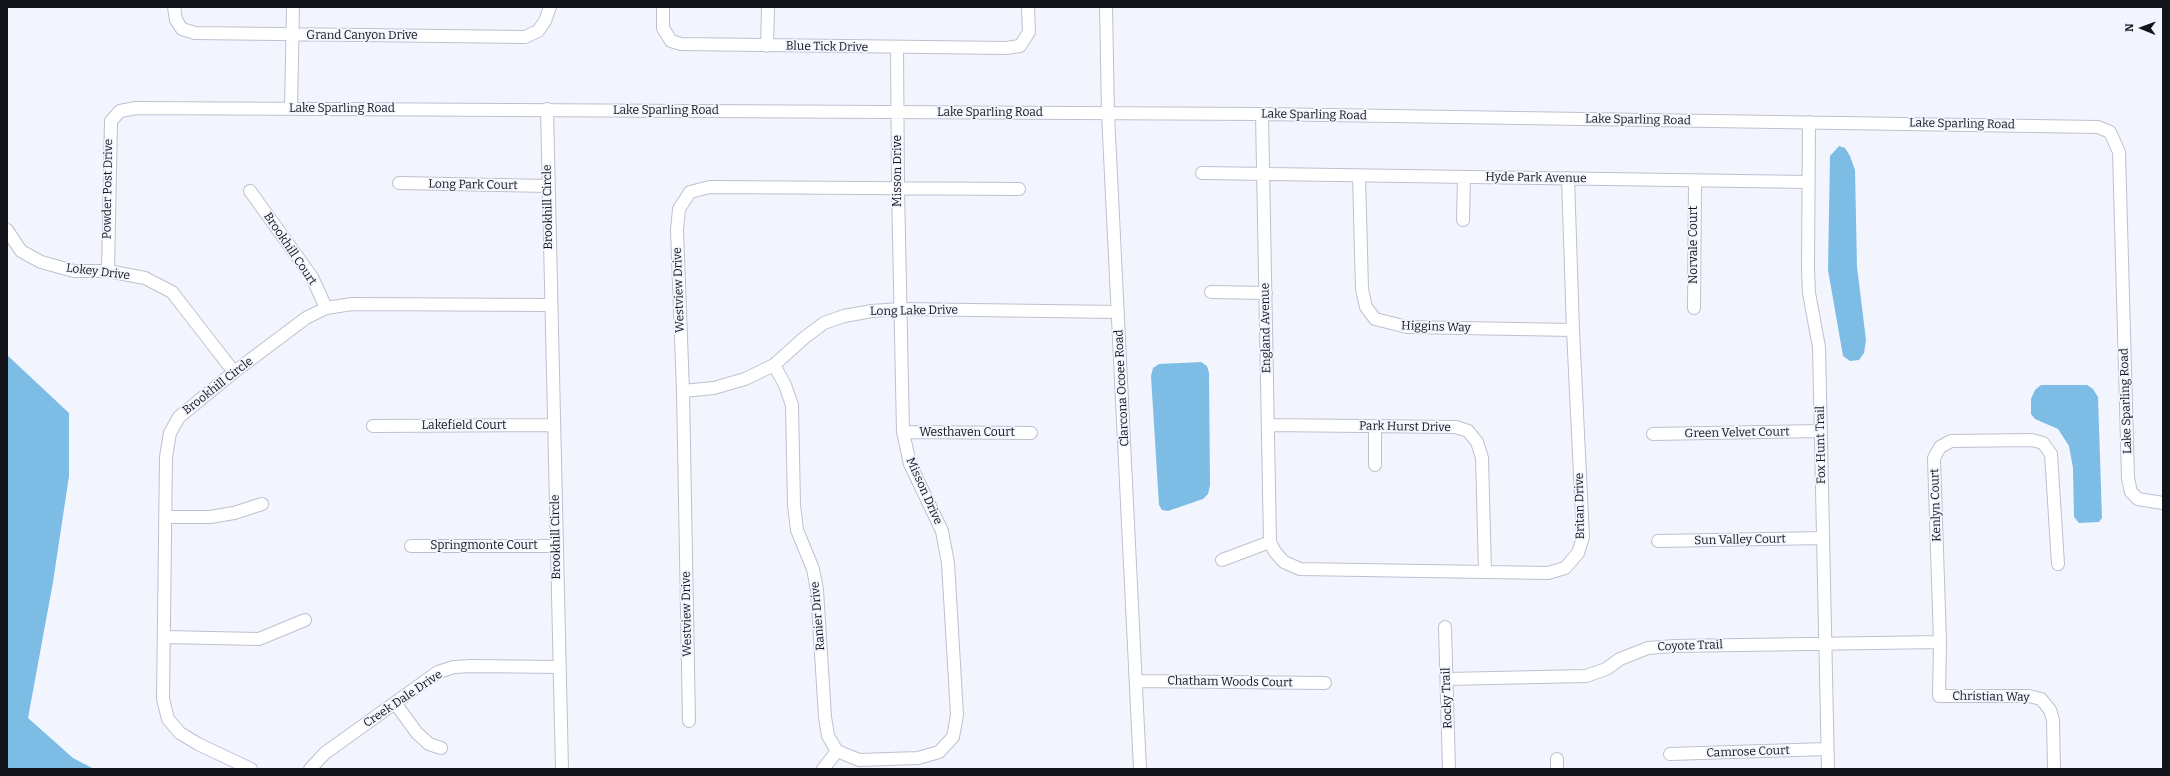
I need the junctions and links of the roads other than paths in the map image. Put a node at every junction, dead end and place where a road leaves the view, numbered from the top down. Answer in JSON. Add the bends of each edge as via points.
{"nodes":[{"id":1,"x":174,"y":7,"type":"edge"},
{"id":2,"x":294,"y":7,"type":"edge"},
{"id":3,"x":550,"y":7,"type":"edge"},
{"id":4,"x":663,"y":7,"type":"edge"},
{"id":5,"x":768,"y":7,"type":"edge"},
{"id":6,"x":1028,"y":7,"type":"edge"},
{"id":7,"x":1106,"y":7,"type":"edge"},
{"id":8,"x":292,"y":35,"type":"junction"},
{"id":9,"x":767,"y":46,"type":"junction"},
{"id":10,"x":897,"y":48,"type":"junction"},
{"id":11,"x":291,"y":109,"type":"junction"},
{"id":12,"x":547,"y":109,"type":"junction"},
{"id":13,"x":120,"y":111,"type":"joint"},
{"id":14,"x":898,"y":112,"type":"junction"},
{"id":15,"x":1108,"y":114,"type":"junction"},
{"id":16,"x":1262,"y":114,"type":"junction"},
{"id":17,"x":1809,"y":122,"type":"junction"},
{"id":18,"x":1202,"y":173,"type":"dead end"},
{"id":19,"x":1264,"y":173,"type":"junction"},
{"id":20,"x":1359,"y":176,"type":"junction"},
{"id":21,"x":1464,"y":177,"type":"junction"},
{"id":22,"x":1568,"y":178,"type":"junction"},
{"id":23,"x":1695,"y":181,"type":"junction"},
{"id":24,"x":1808,"y":182,"type":"junction"},
{"id":25,"x":399,"y":183,"type":"dead end"},
{"id":26,"x":548,"y":186,"type":"junction"},
{"id":27,"x":898,"y":188,"type":"junction"},
{"id":28,"x":1019,"y":189,"type":"dead end"},
{"id":29,"x":250,"y":191,"type":"dead end"},
{"id":30,"x":1463,"y":220,"type":"dead end"},
{"id":31,"x":7,"y":230,"type":"edge"},
{"id":32,"x":108,"y":272,"type":"junction"},
{"id":33,"x":1211,"y":292,"type":"dead end"},
{"id":34,"x":1266,"y":293,"type":"junction"},
{"id":35,"x":550,"y":305,"type":"junction"},
{"id":36,"x":326,"y":308,"type":"junction"},
{"id":37,"x":1694,"y":308,"type":"dead end"},
{"id":38,"x":900,"y":309,"type":"junction"},
{"id":39,"x":1118,"y":312,"type":"junction"},
{"id":40,"x":1573,"y":330,"type":"junction"},
{"id":41,"x":774,"y":365,"type":"junction"},
{"id":42,"x":234,"y":372,"type":"junction"},
{"id":43,"x":683,"y":391,"type":"junction"},
{"id":44,"x":1268,"y":424,"type":"junction"},
{"id":45,"x":373,"y":426,"type":"dead end"},
{"id":46,"x":554,"y":426,"type":"junction"},
{"id":47,"x":1375,"y":426,"type":"junction"},
{"id":48,"x":1821,"y":431,"type":"junction"},
{"id":49,"x":903,"y":432,"type":"junction"},
{"id":50,"x":1031,"y":433,"type":"dead end"},
{"id":51,"x":1654,"y":434,"type":"dead end"},
{"id":52,"x":1375,"y":465,"type":"dead end"},
{"id":53,"x":2163,"y":503,"type":"edge"},
{"id":54,"x":262,"y":504,"type":"dead end"},
{"id":55,"x":165,"y":517,"type":"junction"},
{"id":56,"x":1823,"y":538,"type":"junction"},
{"id":57,"x":1270,"y":542,"type":"junction"},
{"id":58,"x":1658,"y":542,"type":"dead end"},
{"id":59,"x":411,"y":546,"type":"dead end"},
{"id":60,"x":556,"y":546,"type":"junction"},
{"id":61,"x":1222,"y":560,"type":"dead end"},
{"id":62,"x":2058,"y":564,"type":"dead end"},
{"id":63,"x":1485,"y":572,"type":"junction"},
{"id":64,"x":305,"y":620,"type":"dead end"},
{"id":65,"x":1445,"y":628,"type":"dead end"},
{"id":66,"x":164,"y":637,"type":"junction"},
{"id":67,"x":1940,"y":642,"type":"junction"},
{"id":68,"x":1825,"y":643,"type":"junction"},
{"id":69,"x":559,"y":667,"type":"junction"},
{"id":70,"x":1447,"y":679,"type":"junction"},
{"id":71,"x":1136,"y":681,"type":"junction"},
{"id":72,"x":1325,"y":683,"type":"dead end"},
{"id":73,"x":1939,"y":696,"type":"joint"},
{"id":74,"x":395,"y":703,"type":"junction"},
{"id":75,"x":689,"y":721,"type":"dead end"},
{"id":76,"x":441,"y":748,"type":"dead end"},
{"id":77,"x":1827,"y":749,"type":"junction"},
{"id":78,"x":837,"y":751,"type":"junction"},
{"id":79,"x":1670,"y":754,"type":"dead end"},
{"id":80,"x":251,"y":769,"type":"edge"},
{"id":81,"x":310,"y":769,"type":"edge"},
{"id":82,"x":562,"y":769,"type":"edge"},
{"id":83,"x":823,"y":769,"type":"edge"},
{"id":84,"x":1140,"y":769,"type":"edge"},
{"id":85,"x":1449,"y":769,"type":"edge"},
{"id":86,"x":1828,"y":769,"type":"edge"},
{"id":87,"x":2054,"y":769,"type":"edge"}],
"edges":[{"from":1,"to":8,"type":"street","name":"Grand Canyon Drive","via":[[176,20],[182,29],[195,33]]},
{"from":2,"to":8,"type":"street"},
{"from":3,"to":8,"type":"street","name":"Grand Canyon Drive","via":[[538,31],[525,37]]},
{"from":4,"to":9,"type":"street","name":"Blue Tick Drive","via":[[664,28],[671,41],[681,44]]},
{"from":5,"to":9,"type":"street"},
{"from":6,"to":10,"type":"street","name":"Blue Tick Drive","via":[[1029,32],[1020,46]]},
{"from":7,"to":15,"type":"street","name":"Clarcona Ocoee Road"},
{"from":8,"to":11,"type":"street"},
{"from":9,"to":10,"type":"street","name":"Blue Tick Drive"},
{"from":10,"to":14,"type":"street","name":"Misson Drive"},
{"from":11,"to":12,"type":"street","name":"Lake Sparling Road"},
{"from":11,"to":13,"type":"street","name":"Lake Sparling Road","via":[[136,108]]},
{"from":12,"to":14,"type":"street","name":"Lake Sparling Road"},
{"from":12,"to":26,"type":"street","name":"Brookhill Circle"},
{"from":13,"to":32,"type":"street","name":"Powder Post Drive","via":[[111,122],[109,132]]},
{"from":14,"to":15,"type":"street","name":"Lake Sparling Road"},
{"from":14,"to":27,"type":"street","name":"Misson Drive"},
{"from":15,"to":16,"type":"street","name":"Lake Sparling Road"},
{"from":15,"to":39,"type":"street","name":"Clarcona Ocoee Road"},
{"from":16,"to":17,"type":"street","name":"Lake Sparling Road"},
{"from":16,"to":19,"type":"street","name":"England Avenue"},
{"from":17,"to":24,"type":"street","name":"Fox Hunt Trail"},
{"from":17,"to":53,"type":"street","name":"Lake Sparling Road","via":[[2098,127],[2110,132],[2120,152],[2128,478],[2131,492],[2138,499]]},
{"from":18,"to":19,"type":"street","name":"Hyde Park Avenue"},
{"from":19,"to":20,"type":"street","name":"Hyde Park Avenue"},
{"from":19,"to":34,"type":"street","name":"England Avenue"},
{"from":20,"to":21,"type":"street","name":"Hyde Park Avenue"},
{"from":20,"to":40,"type":"street","name":"Higgins Way","via":[[1362,289],[1366,307],[1375,319],[1407,327]]},
{"from":21,"to":22,"type":"street","name":"Hyde Park Avenue"},
{"from":21,"to":30,"type":"street"},
{"from":22,"to":23,"type":"street","name":"Hyde Park Avenue"},
{"from":22,"to":40,"type":"street","name":"Britan Drive"},
{"from":23,"to":24,"type":"street","name":"Hyde Park Avenue"},
{"from":23,"to":37,"type":"street","name":"Norvale Court"},
{"from":24,"to":48,"type":"street","name":"Fox Hunt Trail","via":[[1809,293],[1819,348]]},
{"from":25,"to":26,"type":"street","name":"Long Park Court"},
{"from":26,"to":35,"type":"street","name":"Brookhill Circle"},
{"from":27,"to":28,"type":"street","name":"Westview Drive"},
{"from":27,"to":38,"type":"street","name":"Misson Drive"},
{"from":27,"to":43,"type":"street","name":"Westview Drive","via":[[710,187],[690,192],[679,209],[677,230]]},
{"from":29,"to":36,"type":"street","name":"Brookhill Court","via":[[312,277]]},
{"from":31,"to":32,"type":"street","name":"Lokey Drive","via":[[21,251],[41,262],[74,270]]},
{"from":32,"to":42,"type":"street","name":"Lokey Drive","via":[[145,278],[172,292]]},
{"from":33,"to":34,"type":"street"},
{"from":34,"to":44,"type":"street","name":"England Avenue"},
{"from":35,"to":36,"type":"street","name":"Brookhill Circle","via":[[352,304]]},
{"from":35,"to":46,"type":"street","name":"Brookhill Circle"},
{"from":36,"to":42,"type":"street","name":"Brookhill Circle","via":[[306,318]]},
{"from":38,"to":39,"type":"street","name":"Long Lake Drive"},
{"from":38,"to":41,"type":"street","name":"Long Lake Drive","via":[[844,316],[824,323]]},
{"from":38,"to":49,"type":"street","name":"Misson Drive"},
{"from":39,"to":71,"type":"street","name":"Clarcona Ocoee Road"},
{"from":40,"to":63,"type":"street","name":"Britan Drive","via":[[1583,537],[1578,553],[1566,568],[1548,573]]},
{"from":41,"to":43,"type":"street","name":"Long Lake Drive","via":[[745,379],[714,388]]},
{"from":41,"to":78,"type":"street","name":"Ranier Drive","via":[[792,405],[797,530],[813,569],[817,590],[825,717],[828,736]]},
{"from":42,"to":55,"type":"street","name":"Brookhill Circle","via":[[179,417],[170,433],[166,457]]},
{"from":43,"to":75,"type":"street","name":"Westview Drive"},
{"from":44,"to":47,"type":"street","name":"Park Hurst Drive"},
{"from":44,"to":57,"type":"street","name":"England Avenue"},
{"from":45,"to":46,"type":"street","name":"Lakefield Court"},
{"from":46,"to":60,"type":"street","name":"Brookhill Circle"},
{"from":47,"to":52,"type":"street"},
{"from":47,"to":63,"type":"street","name":"Park Hurst Drive","via":[[1456,427],[1468,431],[1477,442],[1482,458]]},
{"from":48,"to":51,"type":"street","name":"Green Velvet Court"},
{"from":48,"to":56,"type":"street","name":"Fox Hunt Trail"},
{"from":49,"to":50,"type":"street","name":"Westhaven Court"},
{"from":49,"to":78,"type":"street","name":"Misson Drive","via":[[910,464],[942,531],[948,563],[957,715],[953,737],[939,752],[918,758],[859,760]]},
{"from":54,"to":55,"type":"street","via":[[210,517]]},
{"from":55,"to":66,"type":"street","name":"Brookhill Circle"},
{"from":56,"to":58,"type":"street","name":"Sun Valley Court"},
{"from":56,"to":68,"type":"street","name":"Fox Hunt Trail"},
{"from":57,"to":61,"type":"street"},
{"from":57,"to":63,"type":"street","name":"Britan Drive","via":[[1284,562],[1300,569]]},
{"from":59,"to":60,"type":"street","name":"Springmonte Court"},
{"from":60,"to":69,"type":"street","name":"Brookhill Circle"},
{"from":62,"to":67,"type":"street","name":"Kenlyn Court","via":[[2051,454],[2043,443],[2032,440],[1951,441],[1940,447],[1934,458]]},
{"from":64,"to":66,"type":"street","via":[[259,638]]},
{"from":65,"to":70,"type":"street","name":"Rocky Trail"},
{"from":66,"to":80,"type":"street","name":"Brookhill Circle","via":[[163,699],[168,719],[180,733],[198,744]]},
{"from":67,"to":68,"type":"street","name":"Coyote Trail"},
{"from":67,"to":73,"type":"street","name":"Kenlyn Court"},
{"from":68,"to":70,"type":"street","name":"Coyote Trail","via":[[1648,648],[1586,676]]},
{"from":68,"to":77,"type":"street","name":"Fox Hunt Trail"},
{"from":69,"to":74,"type":"street","name":"Creek Dale Drive","via":[[454,667],[438,672]]},
{"from":69,"to":82,"type":"street","name":"Brookhill Circle"},
{"from":70,"to":85,"type":"street","name":"Rocky Trail"},
{"from":71,"to":72,"type":"street","name":"Chatham Woods Court"},
{"from":71,"to":84,"type":"street","name":"Clarcona Ocoee Road"},
{"from":73,"to":87,"type":"street","name":"Christian Way","via":[[2029,696],[2041,699],[2047,705],[2053,720]]},
{"from":74,"to":76,"type":"street","via":[[417,733],[429,744]]},
{"from":74,"to":81,"type":"street","name":"Creek Dale Drive","via":[[324,753]]},
{"from":77,"to":79,"type":"street","name":"Camrose Court"},
{"from":77,"to":86,"type":"street","name":"Fox Hunt Trail"},
{"from":78,"to":83,"type":"street"}]}
